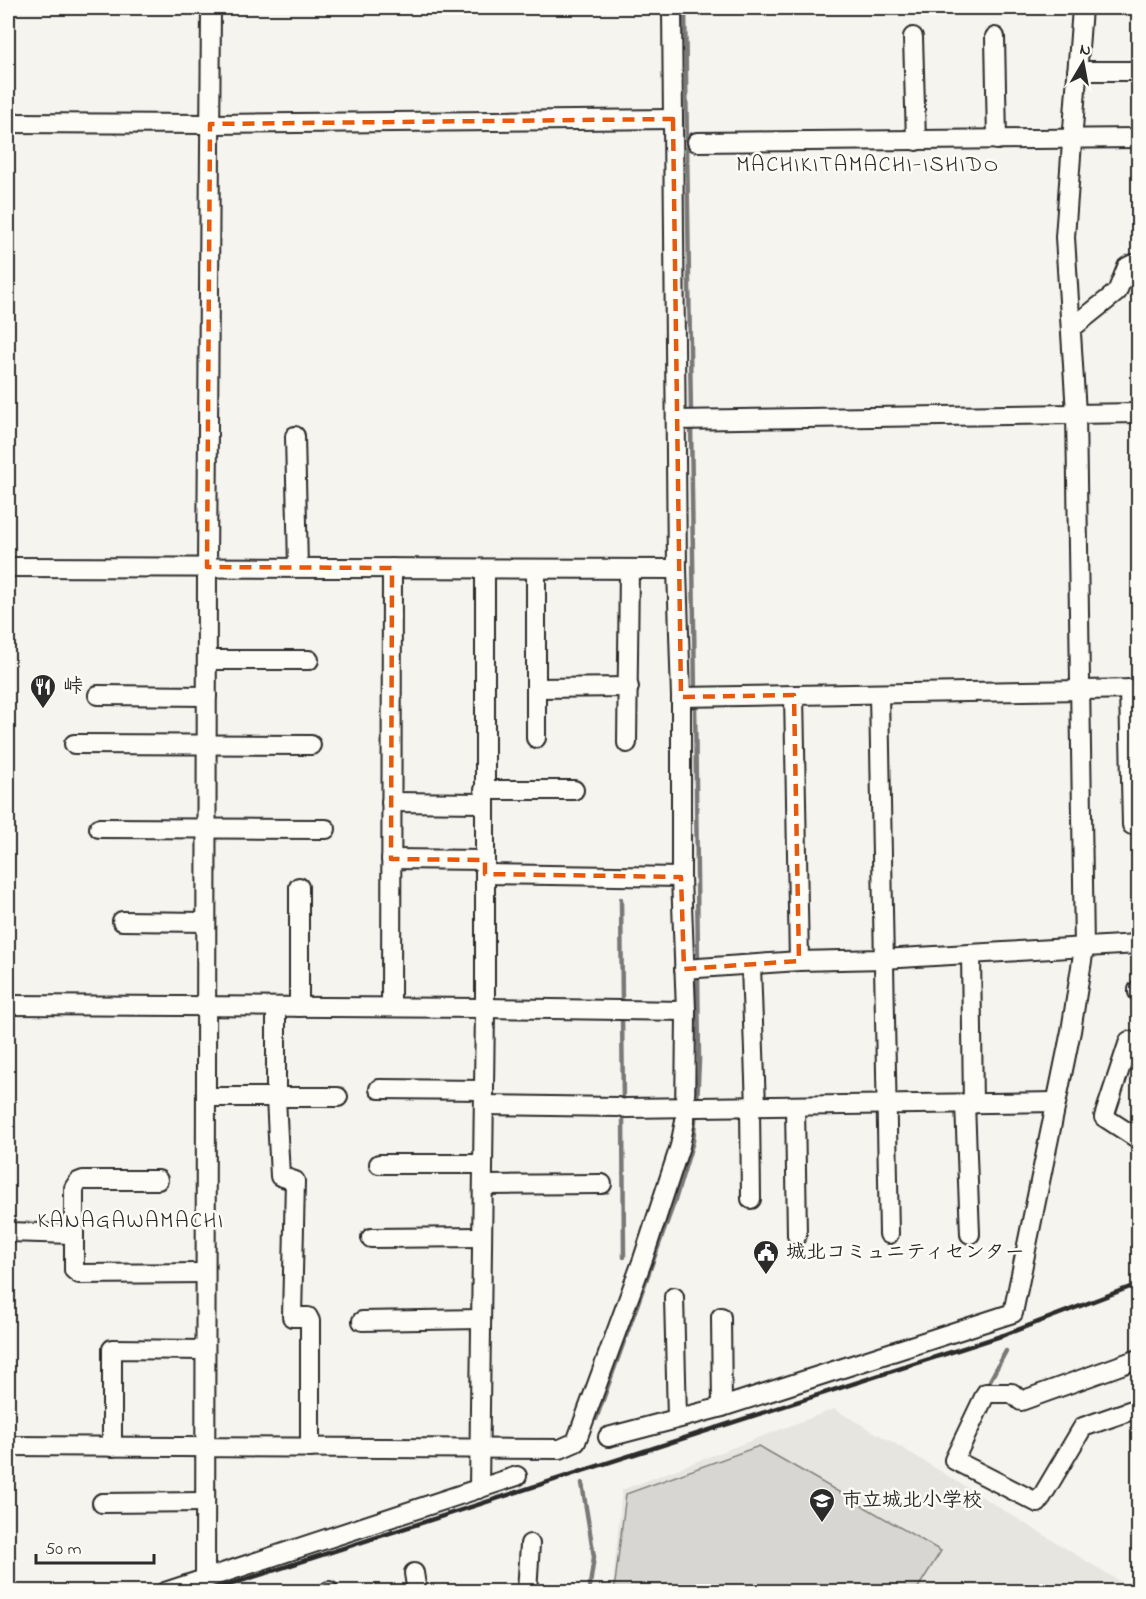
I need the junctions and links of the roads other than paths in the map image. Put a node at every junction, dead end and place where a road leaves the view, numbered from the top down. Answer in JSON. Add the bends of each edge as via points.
{"nodes":[{"id":1,"x":211,"y":8,"type":"edge"},
{"id":2,"x":672,"y":8,"type":"edge"},
{"id":3,"x":1082,"y":8,"type":"edge"},
{"id":4,"x":913,"y":37,"type":"dead end"},
{"id":5,"x":995,"y":37,"type":"dead end"},
{"id":6,"x":1077,"y":71,"type":"junction"},
{"id":7,"x":1138,"y":71,"type":"edge"},
{"id":8,"x":673,"y":118,"type":"junction"},
{"id":9,"x":8,"y":123,"type":"edge"},
{"id":10,"x":210,"y":124,"type":"junction"},
{"id":11,"x":1138,"y":138,"type":"edge"},
{"id":12,"x":997,"y":140,"type":"junction"},
{"id":13,"x":1072,"y":140,"type":"junction"},
{"id":14,"x":916,"y":141,"type":"junction"},
{"id":15,"x":697,"y":142,"type":"dead end"},
{"id":16,"x":1138,"y":264,"type":"edge"},
{"id":17,"x":1072,"y":328,"type":"junction"},
{"id":18,"x":1138,"y":412,"type":"edge"},
{"id":19,"x":1076,"y":413,"type":"junction"},
{"id":20,"x":681,"y":420,"type":"junction"},
{"id":21,"x":295,"y":436,"type":"dead end"},
{"id":22,"x":8,"y":567,"type":"edge"},
{"id":23,"x":207,"y":567,"type":"junction"},
{"id":24,"x":298,"y":567,"type":"junction"},
{"id":25,"x":392,"y":568,"type":"junction"},
{"id":26,"x":677,"y":569,"type":"junction"},
{"id":27,"x":485,"y":570,"type":"junction"},
{"id":28,"x":536,"y":570,"type":"junction"},
{"id":29,"x":629,"y":570,"type":"junction"},
{"id":30,"x":207,"y":660,"type":"junction"},
{"id":31,"x":309,"y":660,"type":"dead end"},
{"id":32,"x":629,"y":687,"type":"junction"},
{"id":33,"x":536,"y":688,"type":"junction"},
{"id":34,"x":1134,"y":689,"type":"edge"},
{"id":35,"x":1080,"y":690,"type":"junction"},
{"id":36,"x":879,"y":694,"type":"junction"},
{"id":37,"x":98,"y":695,"type":"dead end"},
{"id":38,"x":794,"y":695,"type":"junction"},
{"id":39,"x":207,"y":696,"type":"junction"},
{"id":40,"x":690,"y":697,"type":"junction"},
{"id":41,"x":536,"y":738,"type":"dead end"},
{"id":42,"x":627,"y":743,"type":"dead end"},
{"id":43,"x":74,"y":744,"type":"dead end"},
{"id":44,"x":207,"y":745,"type":"junction"},
{"id":45,"x":311,"y":745,"type":"dead end"},
{"id":46,"x":574,"y":790,"type":"dead end"},
{"id":47,"x":484,"y":797,"type":"junction"},
{"id":48,"x":392,"y":802,"type":"junction"},
{"id":49,"x":1132,"y":825,"type":"dead end"},
{"id":50,"x":99,"y":828,"type":"dead end"},
{"id":51,"x":206,"y":829,"type":"junction"},
{"id":52,"x":326,"y":829,"type":"dead end"},
{"id":53,"x":391,"y":859,"type":"junction"},
{"id":54,"x":485,"y":867,"type":"junction"},
{"id":55,"x":681,"y":877,"type":"junction"},
{"id":56,"x":299,"y":887,"type":"dead end"},
{"id":57,"x":122,"y":921,"type":"dead end"},
{"id":58,"x":206,"y":921,"type":"junction"},
{"id":59,"x":1138,"y":944,"type":"edge"},
{"id":60,"x":1084,"y":948,"type":"junction"},
{"id":61,"x":971,"y":954,"type":"junction"},
{"id":62,"x":883,"y":959,"type":"junction"},
{"id":63,"x":799,"y":961,"type":"junction"},
{"id":64,"x":752,"y":966,"type":"junction"},
{"id":65,"x":688,"y":969,"type":"junction"},
{"id":66,"x":8,"y":1005,"type":"edge"},
{"id":67,"x":206,"y":1007,"type":"junction"},
{"id":68,"x":276,"y":1007,"type":"junction"},
{"id":69,"x":299,"y":1007,"type":"junction"},
{"id":70,"x":391,"y":1007,"type":"junction"},
{"id":71,"x":485,"y":1008,"type":"junction"},
{"id":72,"x":686,"y":1011,"type":"junction"},
{"id":73,"x":1138,"y":1045,"type":"edge"},
{"id":74,"x":379,"y":1089,"type":"dead end"},
{"id":75,"x":338,"y":1097,"type":"dead end"},
{"id":76,"x":206,"y":1098,"type":"junction"},
{"id":77,"x":276,"y":1098,"type":"junction"},
{"id":78,"x":484,"y":1098,"type":"junction"},
{"id":79,"x":1056,"y":1102,"type":"junction"},
{"id":80,"x":969,"y":1104,"type":"junction"},
{"id":81,"x":888,"y":1105,"type":"junction"},
{"id":82,"x":753,"y":1107,"type":"junction"},
{"id":83,"x":795,"y":1107,"type":"junction"},
{"id":84,"x":692,"y":1108,"type":"junction"},
{"id":85,"x":1138,"y":1139,"type":"edge"},
{"id":86,"x":379,"y":1164,"type":"dead end"},
{"id":87,"x":483,"y":1164,"type":"junction"},
{"id":88,"x":158,"y":1180,"type":"dead end"},
{"id":89,"x":602,"y":1184,"type":"dead end"},
{"id":90,"x":483,"y":1185,"type":"junction"},
{"id":91,"x":751,"y":1199,"type":"dead end"},
{"id":92,"x":8,"y":1232,"type":"edge"},
{"id":93,"x":73,"y":1234,"type":"junction"},
{"id":94,"x":889,"y":1234,"type":"dead end"},
{"id":95,"x":970,"y":1234,"type":"dead end"},
{"id":96,"x":797,"y":1235,"type":"dead end"},
{"id":97,"x":482,"y":1237,"type":"junction"},
{"id":98,"x":371,"y":1238,"type":"dead end"},
{"id":99,"x":205,"y":1273,"type":"junction"},
{"id":100,"x":674,"y":1297,"type":"dead end"},
{"id":101,"x":721,"y":1317,"type":"dead end"},
{"id":102,"x":481,"y":1319,"type":"junction"},
{"id":103,"x":362,"y":1321,"type":"dead end"},
{"id":104,"x":205,"y":1350,"type":"junction"},
{"id":105,"x":1138,"y":1359,"type":"edge"},
{"id":106,"x":722,"y":1407,"type":"junction"},
{"id":107,"x":1138,"y":1408,"type":"edge"},
{"id":108,"x":677,"y":1418,"type":"junction"},
{"id":109,"x":608,"y":1437,"type":"dead end"},
{"id":110,"x":8,"y":1446,"type":"edge"},
{"id":111,"x":112,"y":1447,"type":"junction"},
{"id":112,"x":204,"y":1448,"type":"junction"},
{"id":113,"x":310,"y":1448,"type":"junction"},
{"id":114,"x":479,"y":1448,"type":"junction"},
{"id":115,"x":517,"y":1476,"type":"dead end"},
{"id":116,"x":479,"y":1489,"type":"junction"},
{"id":117,"x":205,"y":1502,"type":"junction"},
{"id":118,"x":102,"y":1503,"type":"dead end"},
{"id":119,"x":530,"y":1544,"type":"dead end"},
{"id":120,"x":414,"y":1573,"type":"dead end"},
{"id":121,"x":205,"y":1579,"type":"junction"},
{"id":122,"x":165,"y":1592,"type":"edge"},
{"id":123,"x":417,"y":1592,"type":"edge"},
{"id":124,"x":527,"y":1592,"type":"edge"}],
"edges":[{"from":1,"to":10,"type":"street"},
{"from":2,"to":8,"type":"street"},
{"from":3,"to":6,"type":"street"},
{"from":4,"to":14,"type":"street"},
{"from":5,"to":12,"type":"street"},
{"from":6,"to":7,"type":"street"},
{"from":6,"to":13,"type":"street"},
{"from":8,"to":10,"type":"street"},
{"from":8,"to":20,"type":"street"},
{"from":9,"to":10,"type":"street"},
{"from":10,"to":23,"type":"street"},
{"from":11,"to":13,"type":"street"},
{"from":12,"to":13,"type":"street"},
{"from":12,"to":14,"type":"street"},
{"from":13,"to":17,"type":"street","via":[[1065,237]]},
{"from":14,"to":15,"type":"street"},
{"from":16,"to":17,"type":"street","via":[[1127,267],[1117,292]]},
{"from":17,"to":19,"type":"street"},
{"from":18,"to":19,"type":"street"},
{"from":19,"to":20,"type":"street"},
{"from":19,"to":35,"type":"street"},
{"from":20,"to":26,"type":"street"},
{"from":21,"to":24,"type":"street"},
{"from":22,"to":23,"type":"street"},
{"from":23,"to":24,"type":"street"},
{"from":23,"to":30,"type":"street"},
{"from":24,"to":25,"type":"street"},
{"from":25,"to":27,"type":"street"},
{"from":25,"to":48,"type":"street"},
{"from":26,"to":29,"type":"street"},
{"from":26,"to":40,"type":"street"},
{"from":27,"to":28,"type":"street"},
{"from":27,"to":47,"type":"street"},
{"from":28,"to":29,"type":"street"},
{"from":28,"to":33,"type":"street"},
{"from":29,"to":32,"type":"street"},
{"from":30,"to":31,"type":"street"},
{"from":30,"to":39,"type":"street"},
{"from":32,"to":33,"type":"street"},
{"from":32,"to":42,"type":"street"},
{"from":33,"to":41,"type":"street"},
{"from":34,"to":35,"type":"street"},
{"from":34,"to":49,"type":"street"},
{"from":35,"to":36,"type":"street"},
{"from":35,"to":60,"type":"street"},
{"from":36,"to":38,"type":"street"},
{"from":36,"to":62,"type":"street"},
{"from":37,"to":39,"type":"street"},
{"from":38,"to":40,"type":"street"},
{"from":38,"to":63,"type":"street"},
{"from":39,"to":44,"type":"street"},
{"from":40,"to":55,"type":"street"},
{"from":43,"to":44,"type":"street"},
{"from":44,"to":45,"type":"street"},
{"from":44,"to":51,"type":"street"},
{"from":46,"to":47,"type":"street"},
{"from":47,"to":48,"type":"street"},
{"from":47,"to":54,"type":"street"},
{"from":48,"to":53,"type":"street"},
{"from":50,"to":51,"type":"street"},
{"from":51,"to":52,"type":"street"},
{"from":51,"to":58,"type":"street"},
{"from":53,"to":54,"type":"street"},
{"from":53,"to":70,"type":"street"},
{"from":54,"to":55,"type":"street"},
{"from":54,"to":71,"type":"street"},
{"from":55,"to":65,"type":"street"},
{"from":56,"to":69,"type":"street"},
{"from":57,"to":58,"type":"street"},
{"from":58,"to":67,"type":"street"},
{"from":59,"to":60,"type":"street"},
{"from":60,"to":61,"type":"street"},
{"from":60,"to":79,"type":"street"},
{"from":61,"to":62,"type":"street"},
{"from":61,"to":80,"type":"street"},
{"from":62,"to":63,"type":"street"},
{"from":62,"to":81,"type":"street"},
{"from":63,"to":64,"type":"street"},
{"from":64,"to":65,"type":"street"},
{"from":64,"to":82,"type":"street"},
{"from":65,"to":72,"type":"street"},
{"from":66,"to":67,"type":"street"},
{"from":67,"to":68,"type":"street"},
{"from":67,"to":76,"type":"street"},
{"from":68,"to":69,"type":"street"},
{"from":68,"to":77,"type":"street"},
{"from":69,"to":70,"type":"street"},
{"from":70,"to":71,"type":"street"},
{"from":71,"to":72,"type":"street"},
{"from":71,"to":78,"type":"street"},
{"from":72,"to":84,"type":"street"},
{"from":73,"to":85,"type":"street","via":[[1129,1041],[1104,1117]]},
{"from":74,"to":78,"type":"street"},
{"from":75,"to":77,"type":"street"},
{"from":76,"to":77,"type":"street"},
{"from":76,"to":99,"type":"street"},
{"from":77,"to":113,"type":"street","via":[[280,1176],[295,1181],[292,1317],[308,1317],[310,1321]]},
{"from":78,"to":84,"type":"street","via":[[622,1108]]},
{"from":78,"to":87,"type":"street"},
{"from":79,"to":80,"type":"street"},
{"from":79,"to":106,"type":"street","via":[[1013,1313]]},
{"from":80,"to":81,"type":"street"},
{"from":80,"to":95,"type":"street"},
{"from":81,"to":83,"type":"street"},
{"from":81,"to":94,"type":"street"},
{"from":82,"to":83,"type":"street"},
{"from":82,"to":84,"type":"street"},
{"from":82,"to":91,"type":"street"},
{"from":83,"to":96,"type":"street"},
{"from":84,"to":114,"type":"street","via":[[576,1442],[560,1449]]},
{"from":86,"to":87,"type":"street"},
{"from":87,"to":90,"type":"street"},
{"from":88,"to":93,"type":"street","via":[[78,1182],[74,1188]]},
{"from":89,"to":90,"type":"street"},
{"from":90,"to":97,"type":"street"},
{"from":92,"to":93,"type":"street"},
{"from":93,"to":99,"type":"street","via":[[74,1270],[79,1274]]},
{"from":97,"to":98,"type":"street"},
{"from":97,"to":102,"type":"street"},
{"from":99,"to":104,"type":"street"},
{"from":100,"to":108,"type":"street"},
{"from":101,"to":106,"type":"street"},
{"from":102,"to":103,"type":"street"},
{"from":102,"to":114,"type":"street"},
{"from":104,"to":111,"type":"street","via":[[112,1349]]},
{"from":104,"to":112,"type":"street"},
{"from":105,"to":107,"type":"street","via":[[1021,1401],[1012,1393],[986,1393],[954,1460],[1038,1503],[1083,1427]]},
{"from":106,"to":108,"type":"street"},
{"from":108,"to":109,"type":"street"},
{"from":110,"to":111,"type":"street"},
{"from":111,"to":112,"type":"street"},
{"from":112,"to":113,"type":"street"},
{"from":112,"to":117,"type":"street"},
{"from":113,"to":114,"type":"street"},
{"from":114,"to":116,"type":"street"},
{"from":115,"to":116,"type":"street"},
{"from":116,"to":121,"type":"street"},
{"from":117,"to":118,"type":"street"},
{"from":117,"to":121,"type":"street"},
{"from":119,"to":124,"type":"street"},
{"from":120,"to":123,"type":"street"},
{"from":121,"to":122,"type":"street"}]}
